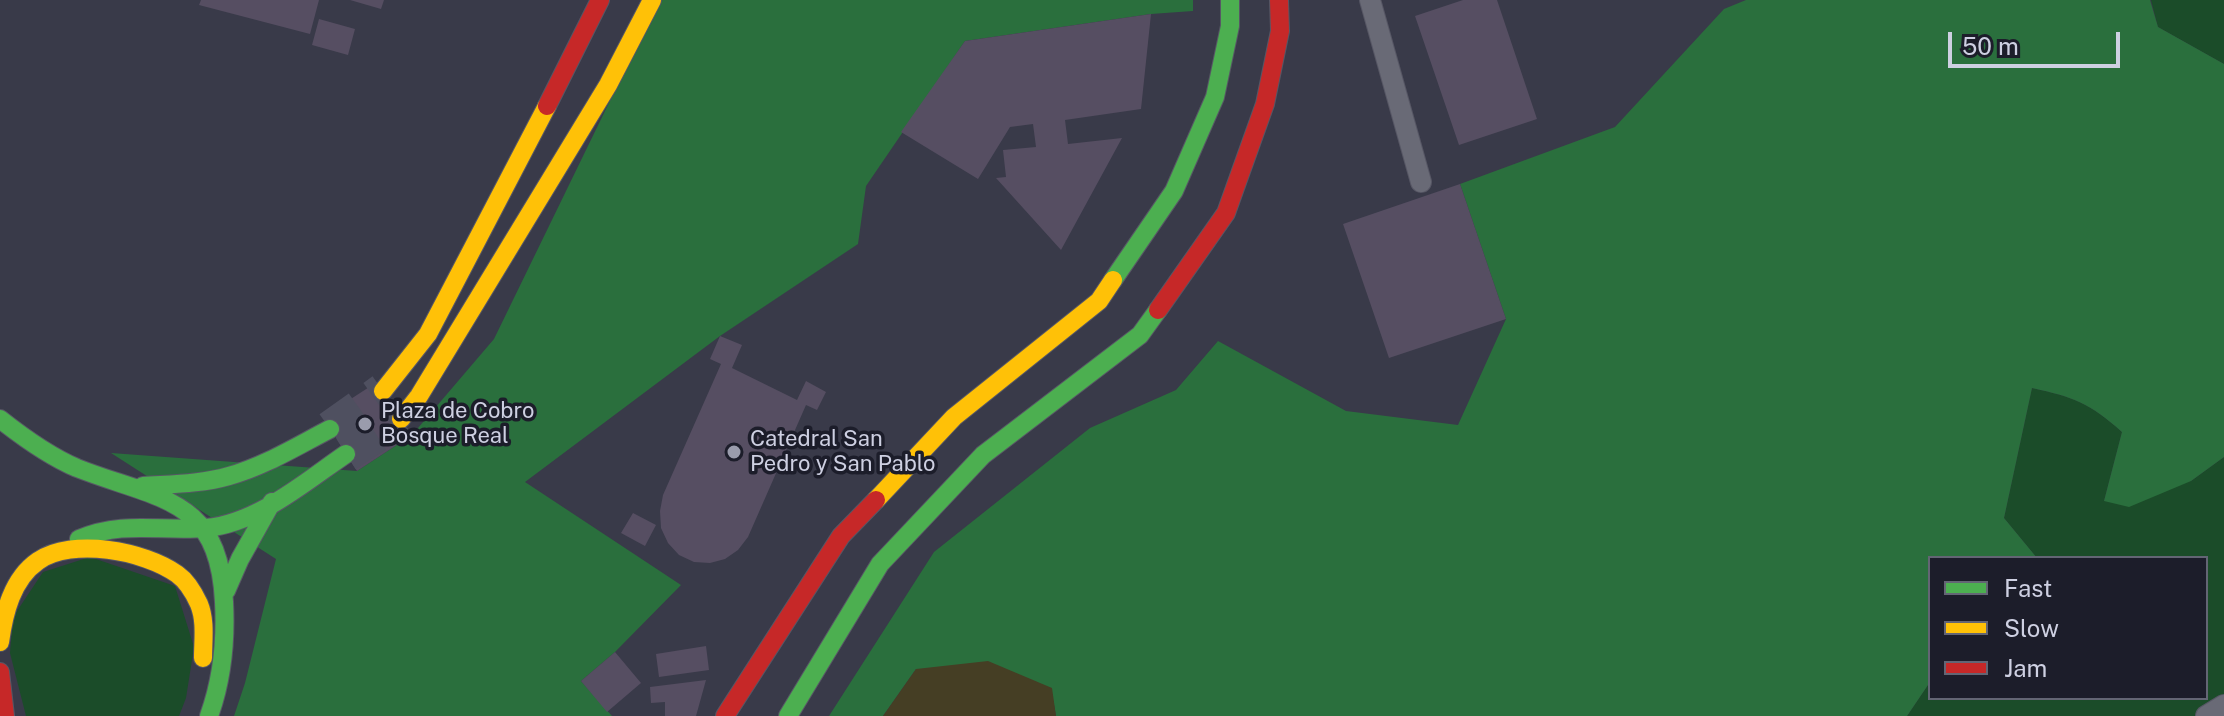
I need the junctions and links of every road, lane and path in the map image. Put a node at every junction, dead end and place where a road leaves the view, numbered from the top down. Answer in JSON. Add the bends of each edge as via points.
{"nodes":[{"id":1,"x":600,"y":0,"type":"edge"},
{"id":2,"x":652,"y":0,"type":"edge"},
{"id":3,"x":1230,"y":0,"type":"edge"},
{"id":4,"x":1279,"y":0,"type":"edge"},
{"id":5,"x":1370,"y":0,"type":"edge"},
{"id":6,"x":1421,"y":182,"type":"dead end"},
{"id":7,"x":428,"y":334,"type":"junction"},
{"id":8,"x":450,"y":344,"type":"junction"},
{"id":9,"x":383,"y":391,"type":"tunnel mouth"},
{"id":10,"x":0,"y":419,"type":"edge"},
{"id":11,"x":401,"y":419,"type":"tunnel mouth"},
{"id":12,"x":330,"y":429,"type":"tunnel mouth"},
{"id":13,"x":346,"y":454,"type":"tunnel mouth"},
{"id":14,"x":129,"y":487,"type":"junction"},
{"id":15,"x":272,"y":502,"type":"junction"},
{"id":16,"x":207,"y":528,"type":"junction"},
{"id":17,"x":57,"y":550,"type":"junction"},
{"id":18,"x":226,"y":591,"type":"junction"},
{"id":19,"x":0,"y":642,"type":"edge"},
{"id":20,"x":0,"y":672,"type":"edge"},
{"id":21,"x":2224,"y":705,"type":"edge"},
{"id":22,"x":5,"y":716,"type":"edge"},
{"id":23,"x":196,"y":716,"type":"edge"},
{"id":24,"x":209,"y":716,"type":"edge"},
{"id":25,"x":725,"y":716,"type":"edge"},
{"id":26,"x":788,"y":716,"type":"edge"},
{"id":27,"x":2206,"y":716,"type":"edge"}],
"edges":[{"from":1,"to":7,"type":"main road"},
{"from":2,"to":8,"type":"main road","via":[[608,85]]},
{"from":3,"to":25,"type":"main road","via":[[1230,26],[1209,111],[1174,191],[1099,301],[954,417],[841,536]]},
{"from":4,"to":26,"type":"main road","via":[[1280,31],[1265,104],[1226,213],[1140,335],[983,455],[880,564]]},
{"from":5,"to":6,"type":"street"},
{"from":7,"to":8,"type":"main road"},
{"from":7,"to":9,"type":"main road"},
{"from":8,"to":11,"type":"main road"},
{"from":10,"to":14,"type":"main road","via":[[74,466]]},
{"from":12,"to":14,"type":"main road","via":[[228,477]]},
{"from":13,"to":15,"type":"main road"},
{"from":14,"to":16,"type":"main road","via":[[189,511]]},
{"from":15,"to":16,"type":"main road","via":[[229,524]]},
{"from":15,"to":18,"type":"main road"},
{"from":16,"to":17,"type":"main road","via":[[128,527],[88,534]]},
{"from":16,"to":18,"type":"main road"},
{"from":17,"to":19,"type":"main road","via":[[16,585]]},
{"from":17,"to":23,"type":"main road","via":[[124,553],[180,576],[202,612],[203,674]]},
{"from":18,"to":24,"type":"main road","via":[[220,670]]},
{"from":20,"to":22,"type":"main road"},
{"from":21,"to":27,"type":"street"}]}
